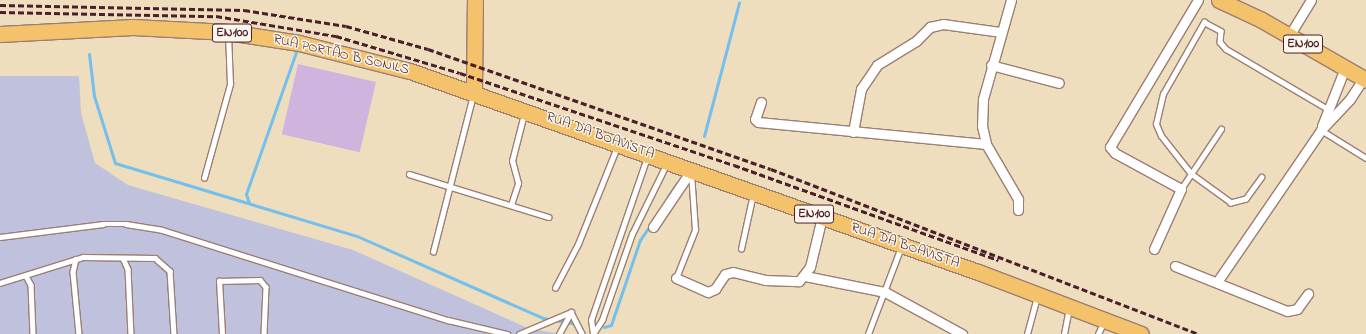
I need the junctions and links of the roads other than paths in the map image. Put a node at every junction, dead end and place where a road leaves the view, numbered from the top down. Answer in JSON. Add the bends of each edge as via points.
{"nodes":[{"id":1,"x":475,"y":0,"type":"edge"},
{"id":2,"x":1011,"y":0,"type":"edge"},
{"id":3,"x":1198,"y":0,"type":"edge"},
{"id":4,"x":1219,"y":0,"type":"edge"},
{"id":5,"x":1311,"y":0,"type":"edge"},
{"id":6,"x":228,"y":32,"type":"junction"},
{"id":7,"x":1001,"y":32,"type":"junction"},
{"id":8,"x":0,"y":34,"type":"edge"},
{"id":9,"x":1289,"y":36,"type":"junction"},
{"id":10,"x":991,"y":65,"type":"junction"},
{"id":11,"x":1345,"y":68,"type":"junction"},
{"id":12,"x":1365,"y":79,"type":"edge"},
{"id":13,"x":1059,"y":83,"type":"dead end"},
{"id":14,"x":480,"y":94,"type":"junction"},
{"id":15,"x":761,"y":102,"type":"dead end"},
{"id":16,"x":526,"y":109,"type":"junction"},
{"id":17,"x":1328,"y":109,"type":"junction"},
{"id":18,"x":1221,"y":129,"type":"dead end"},
{"id":19,"x":1321,"y":130,"type":"junction"},
{"id":20,"x":853,"y":132,"type":"junction"},
{"id":21,"x":619,"y":143,"type":"junction"},
{"id":22,"x":986,"y":144,"type":"junction"},
{"id":23,"x":648,"y":154,"type":"junction"},
{"id":24,"x":1366,"y":158,"type":"edge"},
{"id":25,"x":668,"y":161,"type":"junction"},
{"id":26,"x":692,"y":170,"type":"junction"},
{"id":27,"x":409,"y":174,"type":"dead end"},
{"id":28,"x":1191,"y":174,"type":"junction"},
{"id":29,"x":1262,"y":176,"type":"dead end"},
{"id":30,"x":204,"y":178,"type":"dead end"},
{"id":31,"x":450,"y":185,"type":"junction"},
{"id":32,"x":1181,"y":189,"type":"junction"},
{"id":33,"x":754,"y":192,"type":"junction"},
{"id":34,"x":511,"y":205,"type":"junction"},
{"id":35,"x":1018,"y":210,"type":"dead end"},
{"id":36,"x":549,"y":217,"type":"dead end"},
{"id":37,"x":822,"y":217,"type":"junction"},
{"id":38,"x":653,"y":227,"type":"dead end"},
{"id":39,"x":0,"y":237,"type":"edge"},
{"id":40,"x":901,"y":247,"type":"junction"},
{"id":41,"x":741,"y":249,"type":"dead end"},
{"id":42,"x":1154,"y":249,"type":"dead end"},
{"id":43,"x":433,"y":252,"type":"dead end"},
{"id":44,"x":123,"y":258,"type":"junction"},
{"id":45,"x":76,"y":259,"type":"junction"},
{"id":46,"x":1174,"y":266,"type":"dead end"},
{"id":47,"x":26,"y":276,"type":"junction"},
{"id":48,"x":805,"y":276,"type":"junction"},
{"id":49,"x":676,"y":278,"type":"joint"},
{"id":50,"x":1217,"y":282,"type":"junction"},
{"id":51,"x":0,"y":283,"type":"edge"},
{"id":52,"x":555,"y":288,"type":"dead end"},
{"id":53,"x":885,"y":292,"type":"junction"},
{"id":54,"x":1037,"y":294,"type":"junction"},
{"id":55,"x":1308,"y":294,"type":"dead end"},
{"id":56,"x":1069,"y":307,"type":"junction"},
{"id":57,"x":571,"y":312,"type":"junction"},
{"id":58,"x":1104,"y":320,"type":"junction"},
{"id":59,"x":33,"y":334,"type":"edge"},
{"id":60,"x":79,"y":334,"type":"edge"},
{"id":61,"x":131,"y":334,"type":"edge"},
{"id":62,"x":174,"y":334,"type":"edge"},
{"id":63,"x":222,"y":334,"type":"edge"},
{"id":64,"x":264,"y":334,"type":"edge"},
{"id":65,"x":507,"y":334,"type":"edge"},
{"id":66,"x":520,"y":334,"type":"edge"},
{"id":67,"x":559,"y":334,"type":"edge"},
{"id":68,"x":582,"y":334,"type":"edge"},
{"id":69,"x":868,"y":334,"type":"edge"},
{"id":70,"x":962,"y":334,"type":"edge"},
{"id":71,"x":1027,"y":334,"type":"edge"},
{"id":72,"x":1064,"y":334,"type":"edge"},
{"id":73,"x":1098,"y":334,"type":"edge"},
{"id":74,"x":1141,"y":334,"type":"edge"}],
"edges":[{"from":1,"to":14,"type":"main road"},
{"from":2,"to":7,"type":"street"},
{"from":3,"to":32,"type":"street","via":[[1110,147],[1116,153]]},
{"from":4,"to":9,"type":"main road","number":"EN100"},
{"from":5,"to":9,"type":"street"},
{"from":6,"to":8,"type":"main road","name":"RUA PORTÃO B SONILS","number":"EN100","via":[[133,28]]},
{"from":6,"to":14,"type":"main road","name":"RUA PORTÃO B SONILS","number":"EN100","via":[[345,54]]},
{"from":6,"to":30,"type":"lane","via":[[230,84]]},
{"from":7,"to":10,"type":"street"},
{"from":7,"to":20,"type":"street","via":[[943,24],[930,28],[916,41],[877,65],[861,89]]},
{"from":9,"to":11,"type":"main road","number":"EN100"},
{"from":10,"to":13,"type":"street"},
{"from":10,"to":22,"type":"street","via":[[983,99],[982,126]]},
{"from":11,"to":12,"type":"main road","number":"EN100"},
{"from":11,"to":17,"type":"street"},
{"from":12,"to":19,"type":"street"},
{"from":14,"to":16,"type":"main road","name":"RUA DA BOAVISTA","number":"EN100"},
{"from":14,"to":31,"type":"lane"},
{"from":15,"to":20,"type":"street","via":[[755,119],[757,122]]},
{"from":16,"to":21,"type":"main road","name":"RUA DA BOAVISTA","number":"EN100"},
{"from":16,"to":34,"type":"lane","via":[[512,161],[518,183]]},
{"from":17,"to":19,"type":"street"},
{"from":17,"to":28,"type":"lane","via":[[1226,49],[1220,42],[1221,30],[1204,22],[1163,94],[1156,124],[1161,136]]},
{"from":18,"to":28,"type":"lane"},
{"from":19,"to":24,"type":"lane"},
{"from":19,"to":50,"type":"street"},
{"from":20,"to":22,"type":"street"},
{"from":21,"to":23,"type":"main road","name":"RUA DA BOAVISTA","number":"EN100"},
{"from":21,"to":52,"type":"lane","via":[[578,244]]},
{"from":22,"to":35,"type":"street","via":[[1015,192]]},
{"from":23,"to":25,"type":"main road","name":"RUA DA BOAVISTA","number":"EN100"},
{"from":23,"to":25,"type":"lane","via":[[591,320],[593,334],[602,320],[632,234]]},
{"from":25,"to":26,"type":"main road","name":"RUA DA BOAVISTA","number":"EN100"},
{"from":26,"to":33,"type":"main road","name":"RUA DA BOAVISTA","number":"EN100"},
{"from":26,"to":38,"type":"street"},
{"from":26,"to":49,"type":"lane","via":[[695,230]]},
{"from":27,"to":31,"type":"lane"},
{"from":28,"to":29,"type":"lane","via":[[1231,203],[1246,198]]},
{"from":28,"to":32,"type":"lane"},
{"from":31,"to":34,"type":"lane"},
{"from":31,"to":43,"type":"lane"},
{"from":32,"to":42,"type":"street"},
{"from":33,"to":37,"type":"main road","name":"RUA DA BOAVISTA","number":"EN100"},
{"from":33,"to":41,"type":"lane"},
{"from":34,"to":36,"type":"lane"},
{"from":37,"to":40,"type":"main road","name":"RUA DA BOAVISTA","number":"EN100"},
{"from":37,"to":48,"type":"street"},
{"from":39,"to":65,"type":"lane","via":[[103,224],[126,224],[162,230],[448,320]]},
{"from":40,"to":53,"type":"lane"},
{"from":40,"to":54,"type":"main road","name":"RUA DA BOAVISTA","number":"EN100"},
{"from":44,"to":45,"type":"lane"},
{"from":44,"to":61,"type":"lane","via":[[128,269]]},
{"from":44,"to":62,"type":"lane","via":[[155,258],[168,265]]},
{"from":45,"to":47,"type":"lane"},
{"from":45,"to":60,"type":"lane","via":[[73,272]]},
{"from":46,"to":50,"type":"street"},
{"from":47,"to":51,"type":"lane"},
{"from":47,"to":59,"type":"lane","via":[[31,285]]},
{"from":48,"to":49,"type":"street","via":[[799,281],[765,280],[733,272],[725,274],[716,289],[708,292]]},
{"from":48,"to":53,"type":"street"},
{"from":50,"to":55,"type":"street","via":[[1287,311],[1297,309]]},
{"from":53,"to":69,"type":"lane"},
{"from":53,"to":70,"type":"street"},
{"from":54,"to":56,"type":"main road","name":"RUA DA BOAVISTA","number":"EN100"},
{"from":54,"to":71,"type":"lane"},
{"from":56,"to":58,"type":"main road","name":"RUA DA BOAVISTA","number":"EN100"},
{"from":56,"to":72,"type":"lane"},
{"from":57,"to":66,"type":"lane"},
{"from":57,"to":67,"type":"lane"},
{"from":57,"to":68,"type":"lane"},
{"from":58,"to":73,"type":"lane"},
{"from":58,"to":74,"type":"main road","name":"RUA DA BOAVISTA","number":"EN100"},
{"from":63,"to":64,"type":"lane","via":[[219,281],[260,280],[266,287]]}]}
